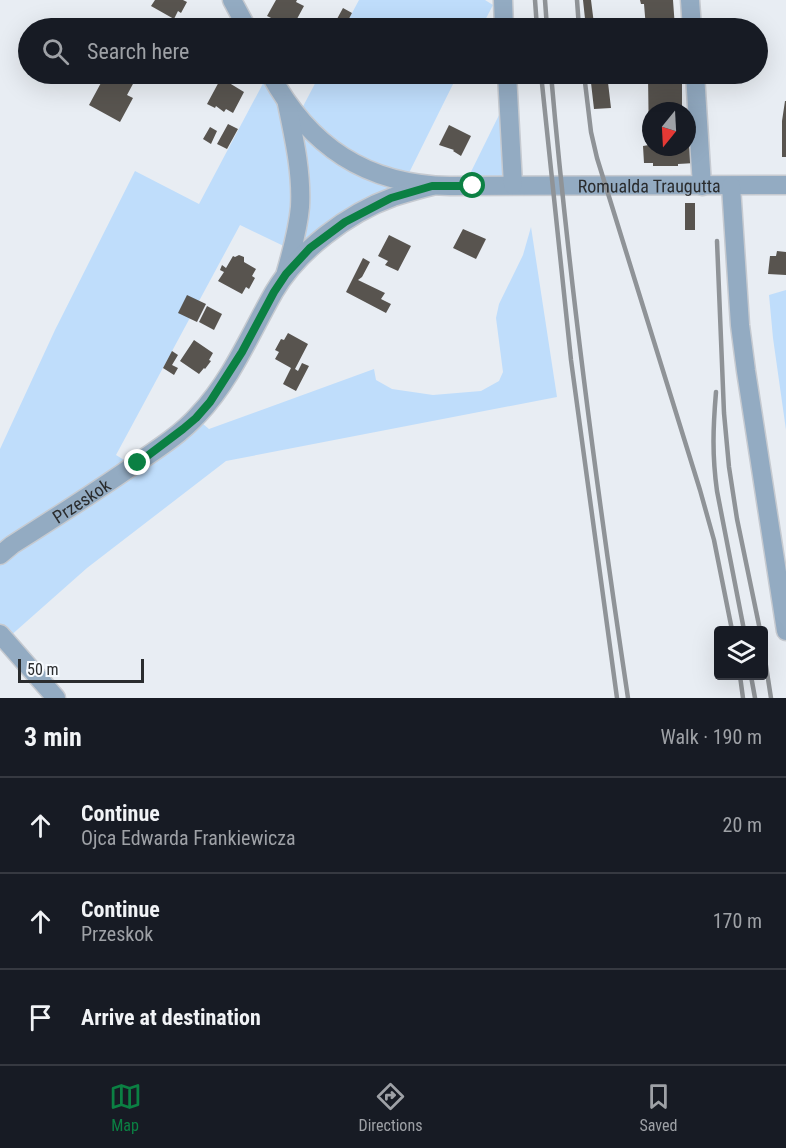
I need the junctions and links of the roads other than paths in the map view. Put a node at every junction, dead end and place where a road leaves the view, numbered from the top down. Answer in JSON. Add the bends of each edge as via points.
{"nodes":[{"id":1,"x":232,"y":0,"type":"edge"},
{"id":2,"x":503,"y":0,"type":"edge"},
{"id":3,"x":690,"y":0,"type":"edge"},
{"id":4,"x":242,"y":18,"type":"edge"},
{"id":5,"x":504,"y":18,"type":"edge"},
{"id":6,"x":691,"y":18,"type":"edge"},
{"id":7,"x":276,"y":84,"type":"edge"},
{"id":8,"x":508,"y":84,"type":"edge"},
{"id":9,"x":696,"y":84,"type":"edge"},
{"id":10,"x":286,"y":100,"type":"junction"},
{"id":11,"x":513,"y":185,"type":"junction"},
{"id":12,"x":786,"y":185,"type":"edge"},
{"id":13,"x":432,"y":186,"type":"junction"},
{"id":14,"x":702,"y":186,"type":"junction"},
{"id":15,"x":731,"y":186,"type":"junction"},
{"id":16,"x":286,"y":274,"type":"junction"},
{"id":17,"x":0,"y":555,"type":"edge"},
{"id":18,"x":786,"y":631,"type":"edge"},
{"id":19,"x":0,"y":634,"type":"edge"},
{"id":20,"x":56,"y":698,"type":"edge"}],
"edges":[{"from":1,"to":4,"type":"street"},
{"from":2,"to":5,"type":"street"},
{"from":3,"to":6,"type":"street"},
{"from":7,"to":10,"type":"street"},
{"from":8,"to":11,"type":"street"},
{"from":9,"to":14,"type":"street"},
{"from":10,"to":13,"type":"street","via":[[312,133],[335,152],[379,174]]},
{"from":10,"to":16,"type":"street","name":"Przeskok","via":[[297,153],[300,199]]},
{"from":11,"to":13,"type":"street","name":"Romualda Traugutta"},
{"from":11,"to":14,"type":"street","name":"Romualda Traugutta"},
{"from":12,"to":15,"type":"street","name":"Romualda Traugutta"},
{"from":13,"to":16,"type":"street","name":"Przeskok","via":[[391,198],[345,222],[310,248]]},
{"from":14,"to":15,"type":"street","name":"Romualda Traugutta"},
{"from":15,"to":18,"type":"street","via":[[740,325]]},
{"from":16,"to":17,"type":"street","name":"Przeskok","via":[[232,370],[196,418],[105,486]]},
{"from":19,"to":20,"type":"street"}]}
